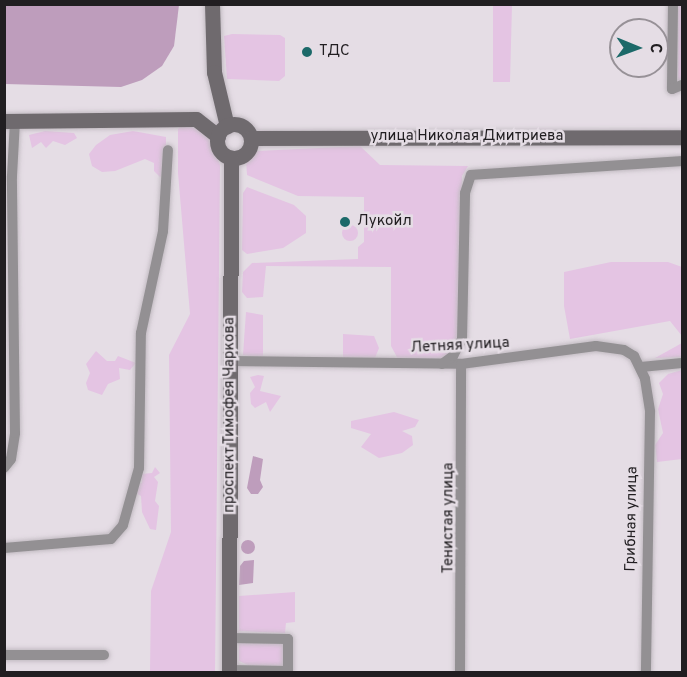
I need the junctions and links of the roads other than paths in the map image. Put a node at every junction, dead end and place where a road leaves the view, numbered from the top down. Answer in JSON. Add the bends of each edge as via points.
{"nodes":[{"id":1,"x":212,"y":4,"type":"edge"},
{"id":2,"x":673,"y":4,"type":"edge"},
{"id":3,"x":682,"y":85,"type":"edge"},
{"id":4,"x":10,"y":121,"type":"edge"},
{"id":5,"x":222,"y":131,"type":"junction"},
{"id":6,"x":682,"y":137,"type":"edge"},
{"id":7,"x":251,"y":138,"type":"junction"},
{"id":8,"x":168,"y":150,"type":"dead end"},
{"id":9,"x":231,"y":158,"type":"junction"},
{"id":10,"x":682,"y":161,"type":"edge"},
{"id":11,"x":230,"y":361,"type":"junction"},
{"id":12,"x":682,"y":363,"type":"edge"},
{"id":13,"x":442,"y":364,"type":"junction"},
{"id":14,"x":461,"y":364,"type":"junction"},
{"id":15,"x":641,"y":367,"type":"junction"},
{"id":16,"x":4,"y":468,"type":"edge"},
{"id":17,"x":4,"y":548,"type":"edge"},
{"id":18,"x":229,"y":638,"type":"junction"},
{"id":19,"x":4,"y":654,"type":"edge"},
{"id":20,"x":104,"y":656,"type":"dead end"},
{"id":21,"x":229,"y":671,"type":"edge"},
{"id":22,"x":288,"y":672,"type":"edge"},
{"id":23,"x":460,"y":672,"type":"edge"},
{"id":24,"x":646,"y":672,"type":"edge"}],
"edges":[{"from":1,"to":5,"type":"main road","via":[[214,72]]},
{"from":2,"to":3,"type":"street","via":[[672,89]]},
{"from":4,"to":5,"type":"main road","via":[[196,119]]},
{"from":4,"to":16,"type":"street","via":[[15,433],[11,459]]},
{"from":5,"to":7,"type":"main road","via":[[242,125]]},
{"from":5,"to":9,"type":"main road","via":[[220,150]]},
{"from":6,"to":7,"type":"main road","name":"улица Николая Дмитриева"},
{"from":7,"to":9,"type":"main road","via":[[246,153]]},
{"from":8,"to":17,"type":"street","via":[[163,231],[141,333],[139,468],[117,535]]},
{"from":9,"to":11,"type":"main road","name":"проспект Тимофея Чаркова"},
{"from":10,"to":13,"type":"street","via":[[471,175],[462,339],[453,356]]},
{"from":11,"to":13,"type":"street","name":"Летняя улица"},
{"from":11,"to":18,"type":"main road","name":"проспект Тимофея Чаркова"},
{"from":12,"to":15,"type":"street"},
{"from":13,"to":14,"type":"street","name":"Летняя улица"},
{"from":14,"to":15,"type":"street","name":"Летняя улица","via":[[596,346],[624,350]]},
{"from":14,"to":23,"type":"street","name":"Тенистая улица"},
{"from":15,"to":24,"type":"street","name":"Грибная улица","via":[[650,412]]},
{"from":18,"to":21,"type":"main road","name":"проспект Тимофея Чаркова"},
{"from":18,"to":22,"type":"street","via":[[288,639]]},
{"from":19,"to":20,"type":"street"},
{"from":21,"to":22,"type":"street"}]}
